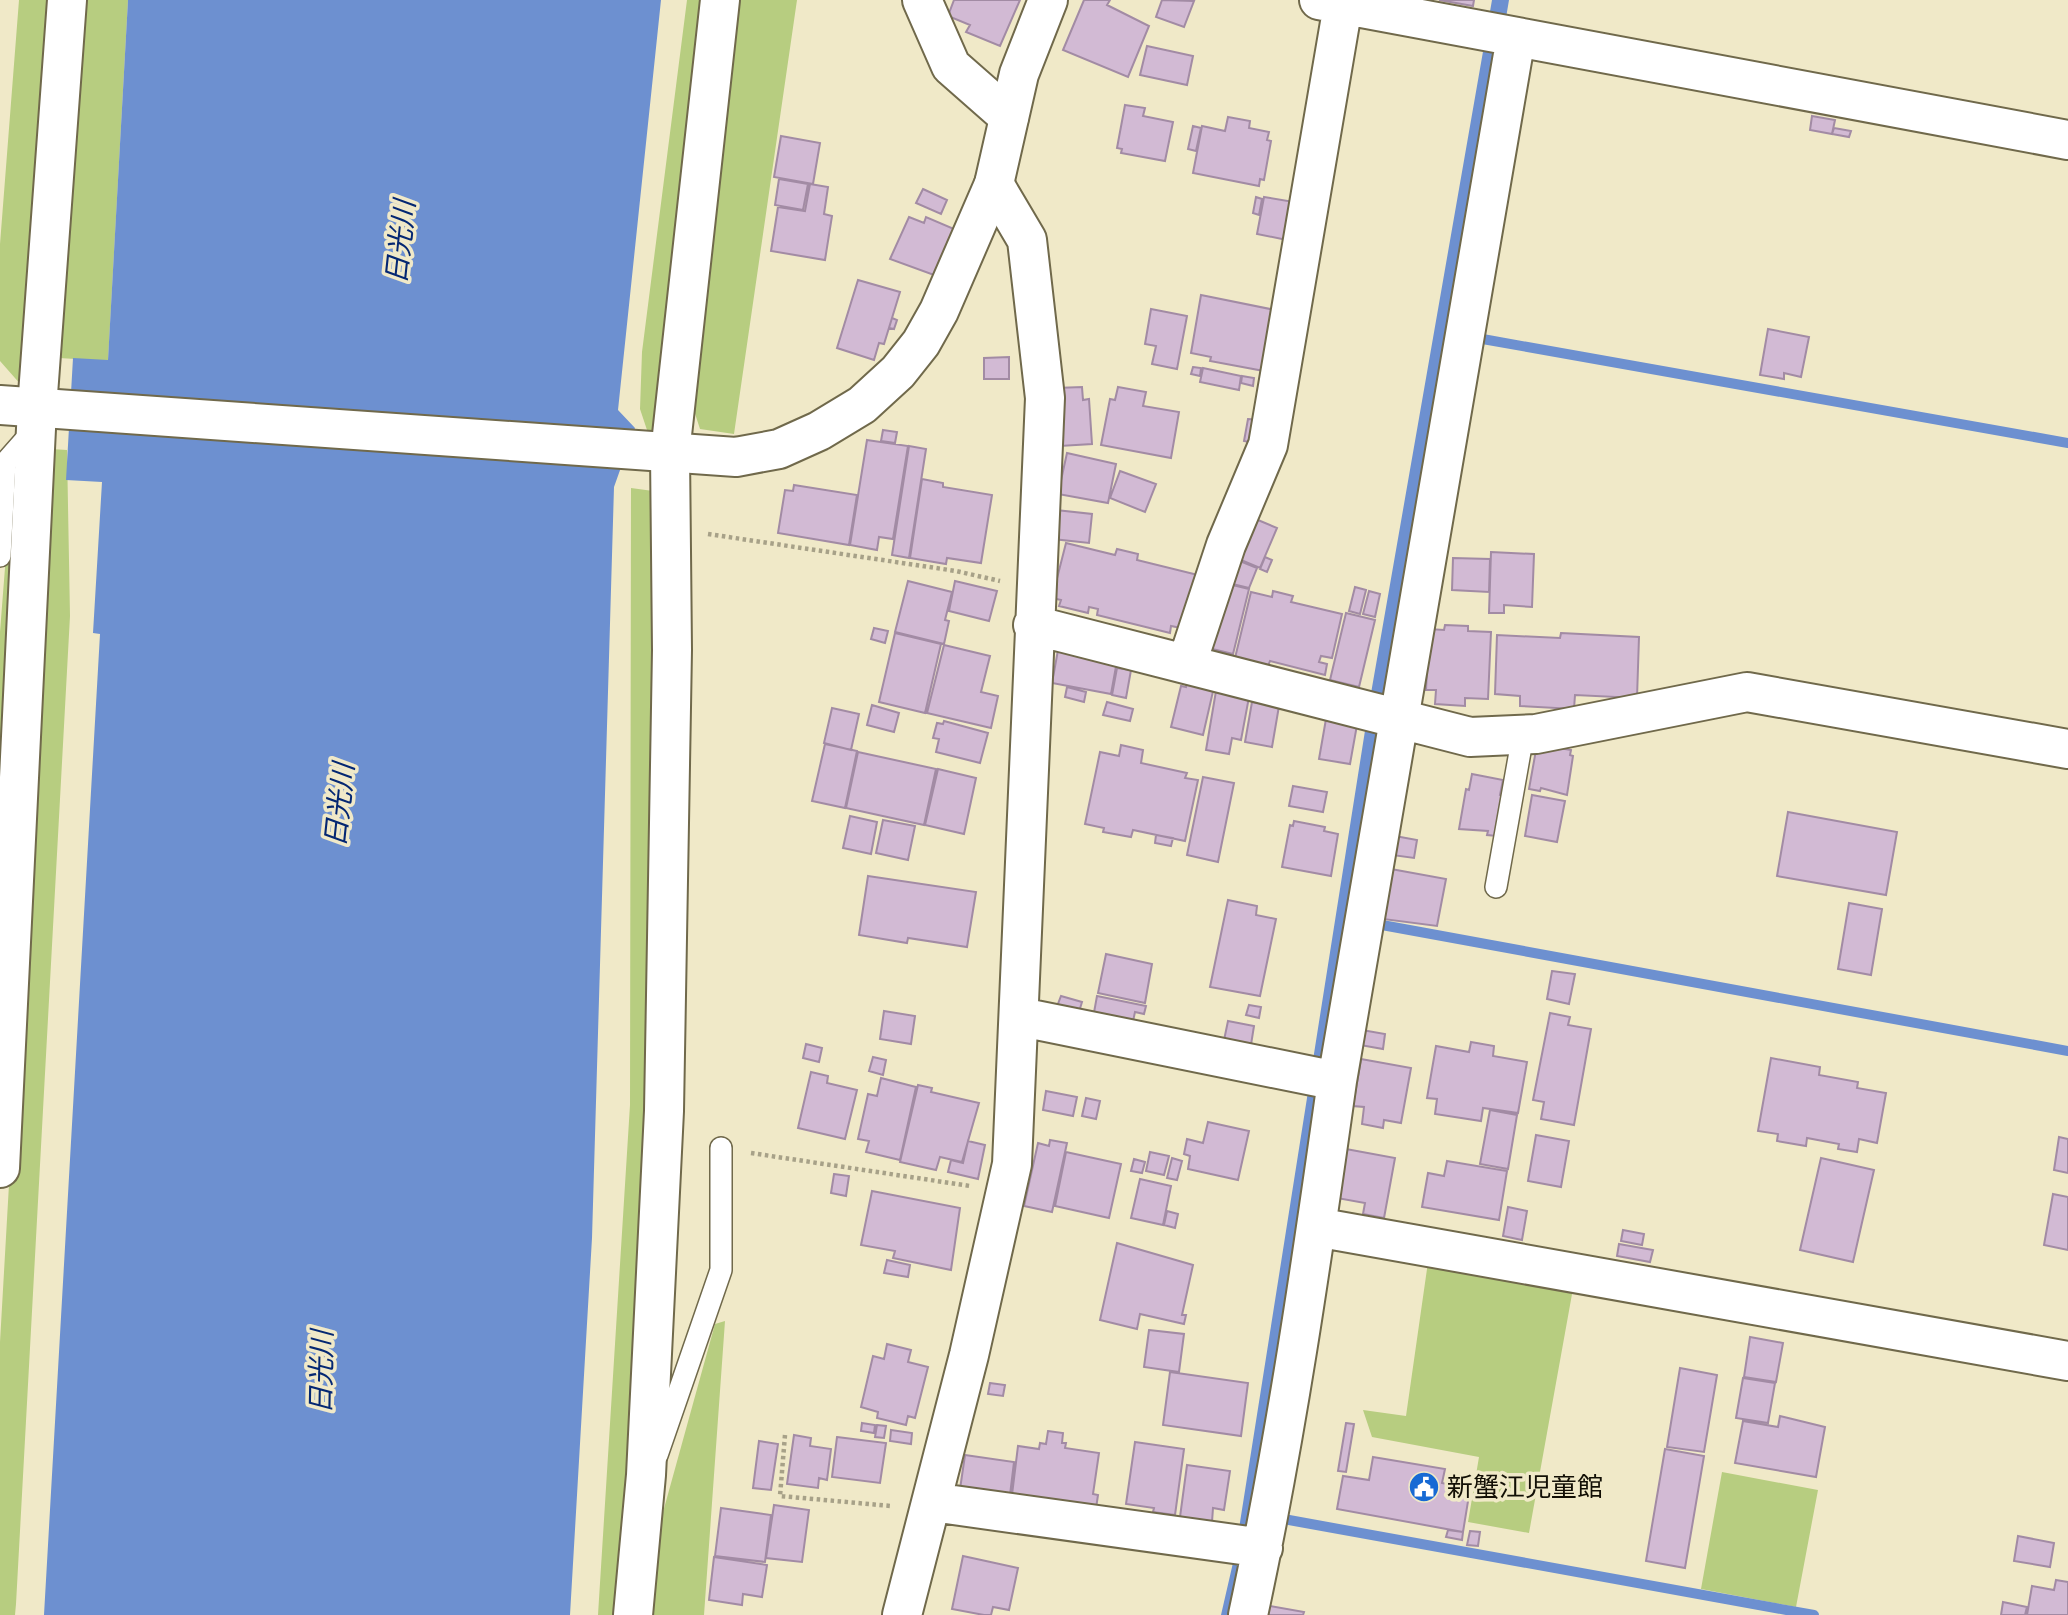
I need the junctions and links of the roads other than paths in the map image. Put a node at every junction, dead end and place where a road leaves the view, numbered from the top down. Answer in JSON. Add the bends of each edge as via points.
{"nodes":[{"id":1,"x":67,"y":0,"type":"edge"},
{"id":2,"x":720,"y":0,"type":"edge"},
{"id":3,"x":922,"y":0,"type":"edge"},
{"id":4,"x":1048,"y":0,"type":"edge"},
{"id":5,"x":1331,"y":2,"type":"edge"},
{"id":6,"x":1503,"y":34,"type":"junction"},
{"id":7,"x":1009,"y":117,"type":"junction"},
{"id":8,"x":2068,"y":140,"type":"edge"},
{"id":9,"x":994,"y":184,"type":"junction"},
{"id":10,"x":32,"y":413,"type":"edge"},
{"id":11,"x":663,"y":452,"type":"junction"},
{"id":12,"x":0,"y":556,"type":"edge"},
{"id":13,"x":1034,"y":607,"type":"junction"},
{"id":14,"x":1187,"y":663,"type":"junction"},
{"id":15,"x":1383,"y":716,"type":"junction"},
{"id":16,"x":1523,"y":735,"type":"junction"},
{"id":17,"x":2068,"y":749,"type":"edge"},
{"id":18,"x":1496,"y":887,"type":"dead end"},
{"id":19,"x":1021,"y":1017,"type":"junction"},
{"id":20,"x":1325,"y":1079,"type":"junction"},
{"id":21,"x":721,"y":1148,"type":"road end"},
{"id":22,"x":0,"y":1168,"type":"edge"},
{"id":23,"x":1316,"y":1227,"type":"junction"},
{"id":24,"x":2068,"y":1361,"type":"edge"},
{"id":25,"x":646,"y":1475,"type":"junction"},
{"id":26,"x":931,"y":1505,"type":"junction"},
{"id":27,"x":1249,"y":1547,"type":"junction"},
{"id":28,"x":633,"y":1615,"type":"edge"},
{"id":29,"x":902,"y":1615,"type":"edge"},
{"id":30,"x":1248,"y":1615,"type":"edge"}],
"edges":[{"from":1,"to":10,"type":"street"},
{"from":2,"to":11,"type":"street"},
{"from":3,"to":7,"type":"street","via":[[951,66]]},
{"from":4,"to":7,"type":"street","via":[[1019,74]]},
{"from":5,"to":6,"type":"street"},
{"from":5,"to":14,"type":"street","via":[[1268,446],[1226,545]]},
{"from":6,"to":8,"type":"street"},
{"from":6,"to":15,"type":"street"},
{"from":7,"to":9,"type":"street"},
{"from":9,"to":11,"type":"street","via":[[921,343],[862,405],[779,449],[736,457]]},
{"from":9,"to":13,"type":"street","via":[[1027,240],[1045,398]]},
{"from":10,"to":11,"type":"street"},
{"from":10,"to":12,"type":"lane","via":[[5,463]]},
{"from":10,"to":22,"type":"street"},
{"from":11,"to":25,"type":"street","via":[[672,650],[664,1097]]},
{"from":13,"to":14,"type":"street"},
{"from":13,"to":19,"type":"street"},
{"from":14,"to":15,"type":"street"},
{"from":15,"to":16,"type":"street","via":[[1470,737]]},
{"from":15,"to":20,"type":"street"},
{"from":16,"to":17,"type":"street","via":[[1747,692]]},
{"from":16,"to":18,"type":"lane"},
{"from":19,"to":20,"type":"street"},
{"from":19,"to":26,"type":"street","via":[[1012,1164]]},
{"from":20,"to":23,"type":"street"},
{"from":21,"to":25,"type":"lane","via":[[721,1270],[661,1448]]},
{"from":23,"to":24,"type":"street"},
{"from":23,"to":27,"type":"street"},
{"from":25,"to":28,"type":"street"},
{"from":26,"to":27,"type":"street"},
{"from":26,"to":29,"type":"street"},
{"from":27,"to":30,"type":"street"}]}
